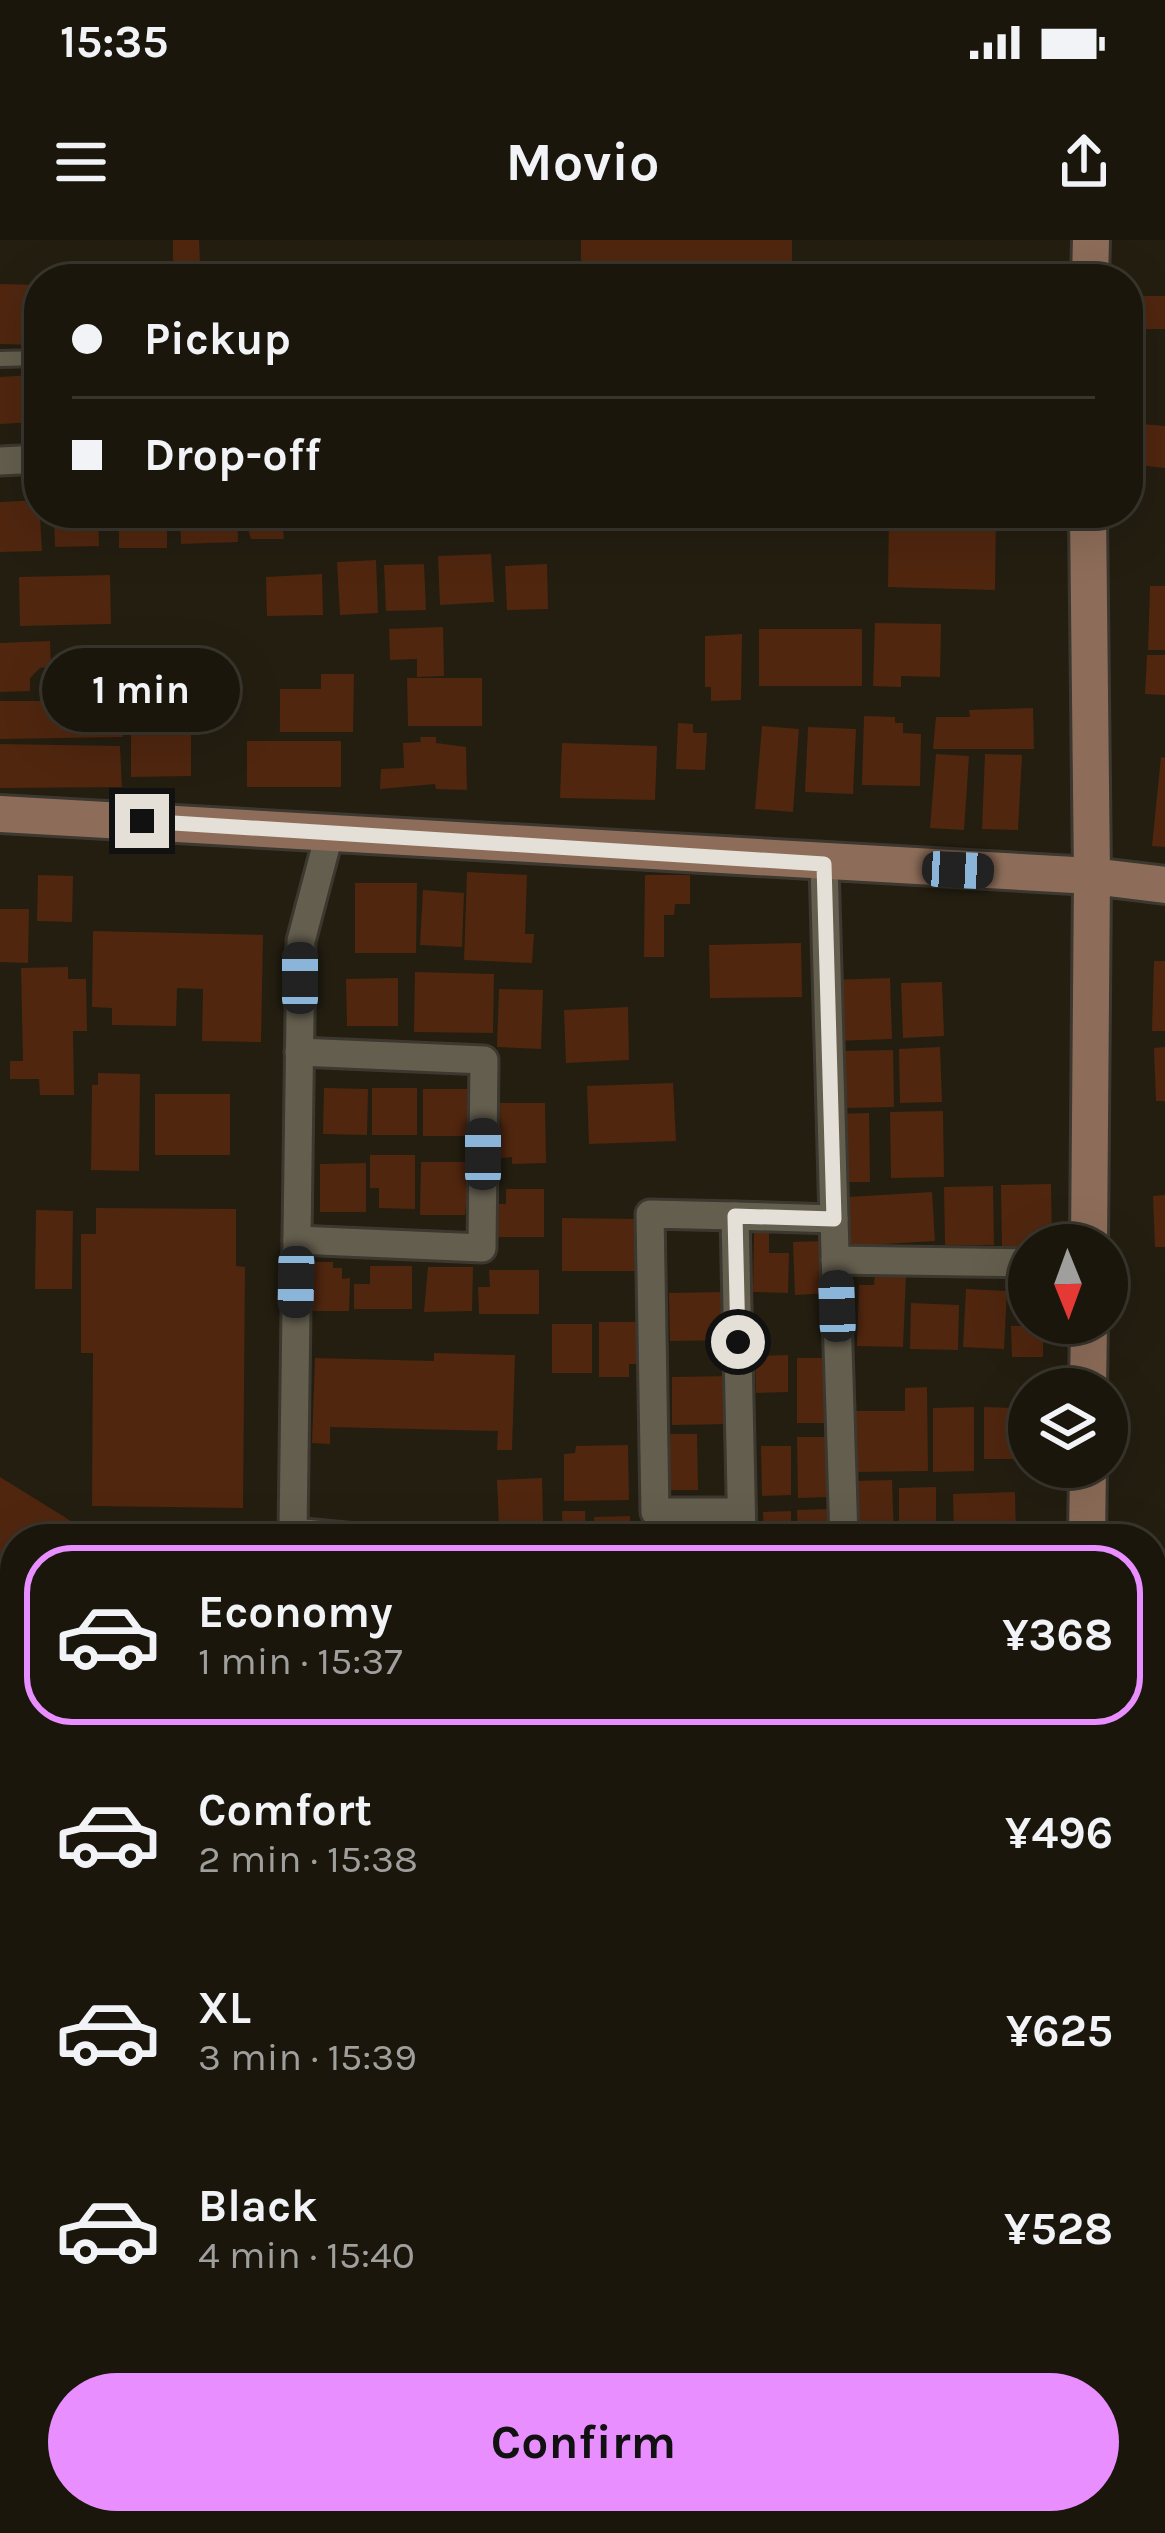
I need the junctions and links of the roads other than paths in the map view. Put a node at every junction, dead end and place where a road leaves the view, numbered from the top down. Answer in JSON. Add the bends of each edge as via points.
{"nodes":[{"id":1,"x":1088,"y":528,"type":"edge"},
{"id":2,"x":0,"y":814,"type":"edge"},
{"id":3,"x":330,"y":831,"type":"junction"},
{"id":4,"x":824,"y":864,"type":"junction"},
{"id":5,"x":1092,"y":876,"type":"junction"},
{"id":6,"x":1165,"y":885,"type":"edge"},
{"id":7,"x":299,"y":1052,"type":"junction"},
{"id":8,"x":735,"y":1216,"type":"junction"},
{"id":9,"x":834,"y":1219,"type":"junction"},
{"id":10,"x":1089,"y":1224,"type":"edge"},
{"id":11,"x":296,"y":1240,"type":"junction"},
{"id":12,"x":835,"y":1260,"type":"junction"},
{"id":13,"x":1008,"y":1263,"type":"edge"},
{"id":14,"x":1088,"y":1488,"type":"edge"},
{"id":15,"x":293,"y":1524,"type":"edge"},
{"id":16,"x":734,"y":1524,"type":"edge"},
{"id":17,"x":741,"y":1524,"type":"edge"},
{"id":18,"x":844,"y":1524,"type":"edge"},
{"id":19,"x":1087,"y":1524,"type":"edge"}],
"edges":[{"from":1,"to":5,"type":"street"},
{"from":2,"to":3,"type":"street"},
{"from":3,"to":4,"type":"street"},
{"from":3,"to":7,"type":"street","via":[[301,941]]},
{"from":4,"to":5,"type":"street"},
{"from":4,"to":9,"type":"street"},
{"from":5,"to":6,"type":"street"},
{"from":5,"to":10,"type":"street"},
{"from":7,"to":11,"type":"street"},
{"from":7,"to":11,"type":"street","via":[[484,1060],[482,1248]]},
{"from":8,"to":9,"type":"street"},
{"from":8,"to":16,"type":"street","via":[[650,1214],[655,1512]]},
{"from":8,"to":17,"type":"street"},
{"from":9,"to":12,"type":"street"},
{"from":11,"to":15,"type":"street"},
{"from":12,"to":13,"type":"street"},
{"from":12,"to":18,"type":"street"},
{"from":14,"to":19,"type":"street"}]}
